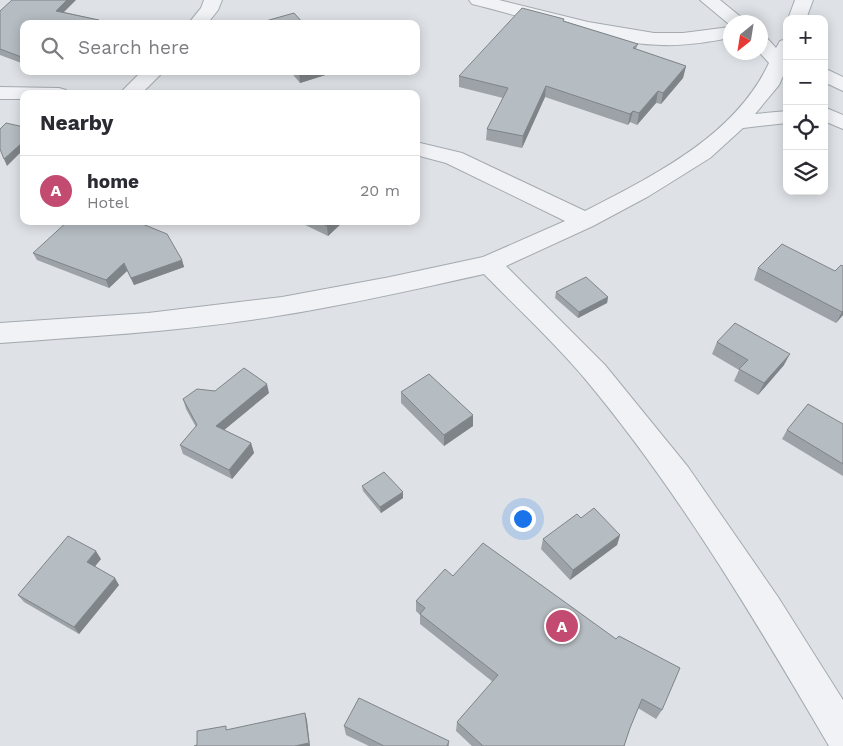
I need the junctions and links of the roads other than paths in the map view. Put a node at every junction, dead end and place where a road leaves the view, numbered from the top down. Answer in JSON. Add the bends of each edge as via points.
{"nodes":[{"id":1,"x":213,"y":0,"type":"edge"},
{"id":2,"x":478,"y":0,"type":"edge"},
{"id":3,"x":709,"y":0,"type":"edge"},
{"id":4,"x":804,"y":0,"type":"edge"},
{"id":5,"x":729,"y":15,"type":"edge"},
{"id":6,"x":798,"y":15,"type":"edge"},
{"id":7,"x":201,"y":20,"type":"edge"},
{"id":8,"x":723,"y":34,"type":"edge"},
{"id":9,"x":768,"y":45,"type":"edge"},
{"id":10,"x":783,"y":52,"type":"edge"},
{"id":11,"x":783,"y":58,"type":"edge"},
{"id":12,"x":150,"y":75,"type":"edge"},
{"id":13,"x":828,"y":76,"type":"edge"},
{"id":14,"x":843,"y":85,"type":"edge"},
{"id":15,"x":778,"y":89,"type":"edge"},
{"id":16,"x":133,"y":90,"type":"edge"},
{"id":17,"x":0,"y":93,"type":"edge"},
{"id":18,"x":20,"y":93,"type":"edge"},
{"id":19,"x":783,"y":117,"type":"edge"},
{"id":20,"x":737,"y":122,"type":"junction"},
{"id":21,"x":420,"y":149,"type":"edge"},
{"id":22,"x":585,"y":221,"type":"junction"},
{"id":23,"x":489,"y":264,"type":"junction"},
{"id":24,"x":0,"y":333,"type":"edge"},
{"id":25,"x":843,"y":734,"type":"edge"}],
"edges":[{"from":1,"to":7,"type":"street"},
{"from":2,"to":8,"type":"street","via":[[654,39]]},
{"from":3,"to":5,"type":"street"},
{"from":4,"to":6,"type":"street"},
{"from":9,"to":10,"type":"street"},
{"from":11,"to":15,"type":"street"},
{"from":12,"to":16,"type":"street"},
{"from":13,"to":14,"type":"street"},
{"from":15,"to":20,"type":"street"},
{"from":17,"to":18,"type":"street"},
{"from":19,"to":20,"type":"street"},
{"from":20,"to":22,"type":"street","via":[[702,153]]},
{"from":21,"to":22,"type":"street","via":[[454,158]]},
{"from":22,"to":23,"type":"street"},
{"from":23,"to":24,"type":"street","via":[[282,306],[148,323]]},
{"from":23,"to":25,"type":"street","via":[[595,372],[677,476],[766,608]]}]}
